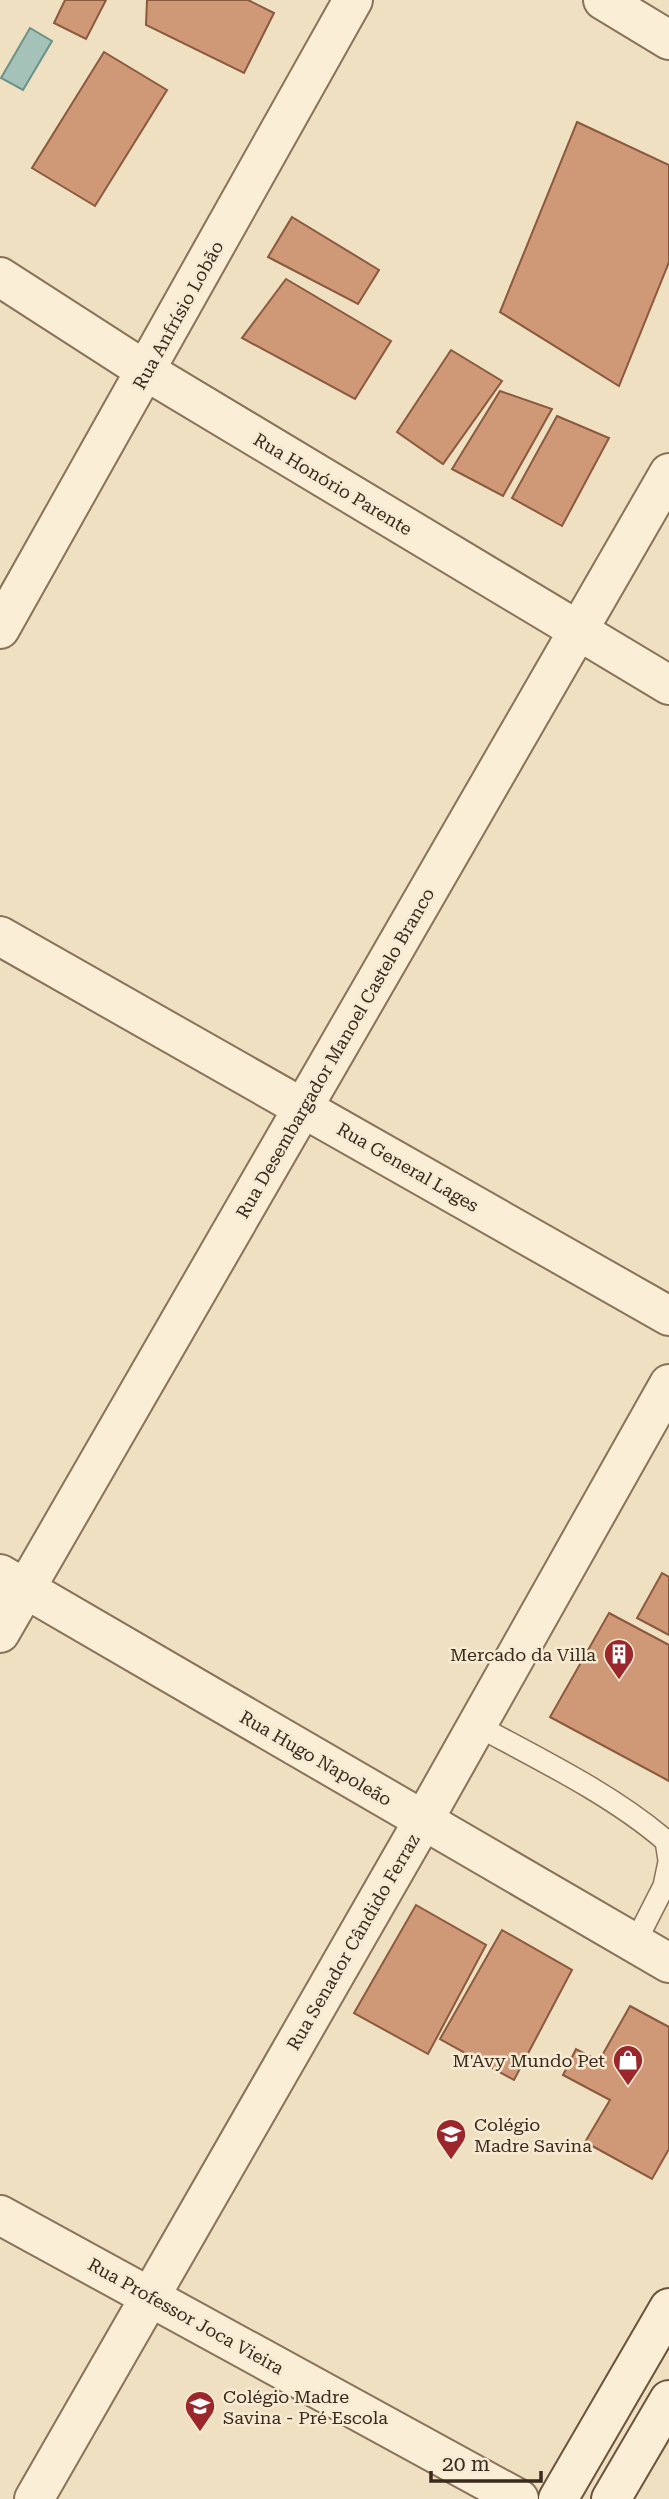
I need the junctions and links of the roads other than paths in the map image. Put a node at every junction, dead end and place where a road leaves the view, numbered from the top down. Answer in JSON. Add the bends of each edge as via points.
{"nodes":[{"id":1,"x":353,"y":0,"type":"edge"},
{"id":2,"x":603,"y":0,"type":"edge"},
{"id":3,"x":669,"y":40,"type":"edge"},
{"id":4,"x":0,"y":276,"type":"edge"},
{"id":5,"x":146,"y":371,"type":"junction"},
{"id":6,"x":669,"y":473,"type":"edge"},
{"id":7,"x":0,"y":629,"type":"edge"},
{"id":8,"x":579,"y":633,"type":"junction"},
{"id":9,"x":669,"y":685,"type":"edge"},
{"id":10,"x":0,"y":936,"type":"edge"},
{"id":11,"x":303,"y":1108,"type":"junction"},
{"id":12,"x":669,"y":1316,"type":"edge"},
{"id":13,"x":669,"y":1384,"type":"edge"},
{"id":14,"x":13,"y":1581,"type":"edge"},
{"id":15,"x":0,"y":1633,"type":"edge"},
{"id":16,"x":477,"y":1725,"type":"junction"},
{"id":17,"x":423,"y":1821,"type":"junction"},
{"id":18,"x":669,"y":1861,"type":"edge"},
{"id":19,"x":635,"y":1944,"type":"junction"},
{"id":20,"x":669,"y":1964,"type":"edge"},
{"id":21,"x":0,"y":2215,"type":"edge"},
{"id":22,"x":149,"y":2295,"type":"junction"},
{"id":23,"x":669,"y":2308,"type":"edge"},
{"id":24,"x":669,"y":2400,"type":"edge"},
{"id":25,"x":34,"y":2499,"type":"edge"},
{"id":26,"x":519,"y":2499,"type":"edge"},
{"id":27,"x":558,"y":2499,"type":"edge"},
{"id":28,"x":611,"y":2499,"type":"edge"}],
"edges":[{"from":1,"to":5,"type":"street","name":"Rua Anfrísio Lobão"},
{"from":2,"to":3,"type":"street"},
{"from":4,"to":5,"type":"street","name":"Rua Honório Parente"},
{"from":5,"to":7,"type":"street","name":"Rua Anfrísio Lobão"},
{"from":5,"to":8,"type":"street","name":"Rua Honório Parente"},
{"from":6,"to":8,"type":"street","name":"Rua Desembargador Manoel Castelo Branco"},
{"from":8,"to":9,"type":"street","name":"Rua Honório Parente"},
{"from":8,"to":11,"type":"street","name":"Rua Desembargador Manoel Castelo Branco"},
{"from":10,"to":11,"type":"street","name":"Rua General Lages"},
{"from":11,"to":12,"type":"street","name":"Rua General Lages"},
{"from":11,"to":14,"type":"street","name":"Rua Desembargador Manoel Castelo Branco"},
{"from":13,"to":16,"type":"street","name":"Rua Senador Cândido Ferraz"},
{"from":14,"to":15,"type":"street","name":"Rua Desembargador Manoel Castelo Branco"},
{"from":14,"to":17,"type":"street","name":"Rua Hugo Napoleão"},
{"from":16,"to":17,"type":"street","name":"Rua Senador Cândido Ferraz"},
{"from":16,"to":18,"type":"lane","via":[[645,1823],[666,1841]]},
{"from":17,"to":19,"type":"street","name":"Rua Hugo Napoleão"},
{"from":17,"to":22,"type":"street","name":"Rua Senador Cândido Ferraz"},
{"from":18,"to":19,"type":"lane","via":[[664,1886]]},
{"from":19,"to":20,"type":"street","name":"Rua Hugo Napoleão"},
{"from":21,"to":22,"type":"street","name":"Rua Professor Joca Vieira"},
{"from":22,"to":25,"type":"street","name":"Rua Senador Cândido Ferraz"},
{"from":22,"to":26,"type":"street","name":"Rua Professor Joca Vieira"},
{"from":23,"to":27,"type":"street"},
{"from":24,"to":28,"type":"street"}]}
